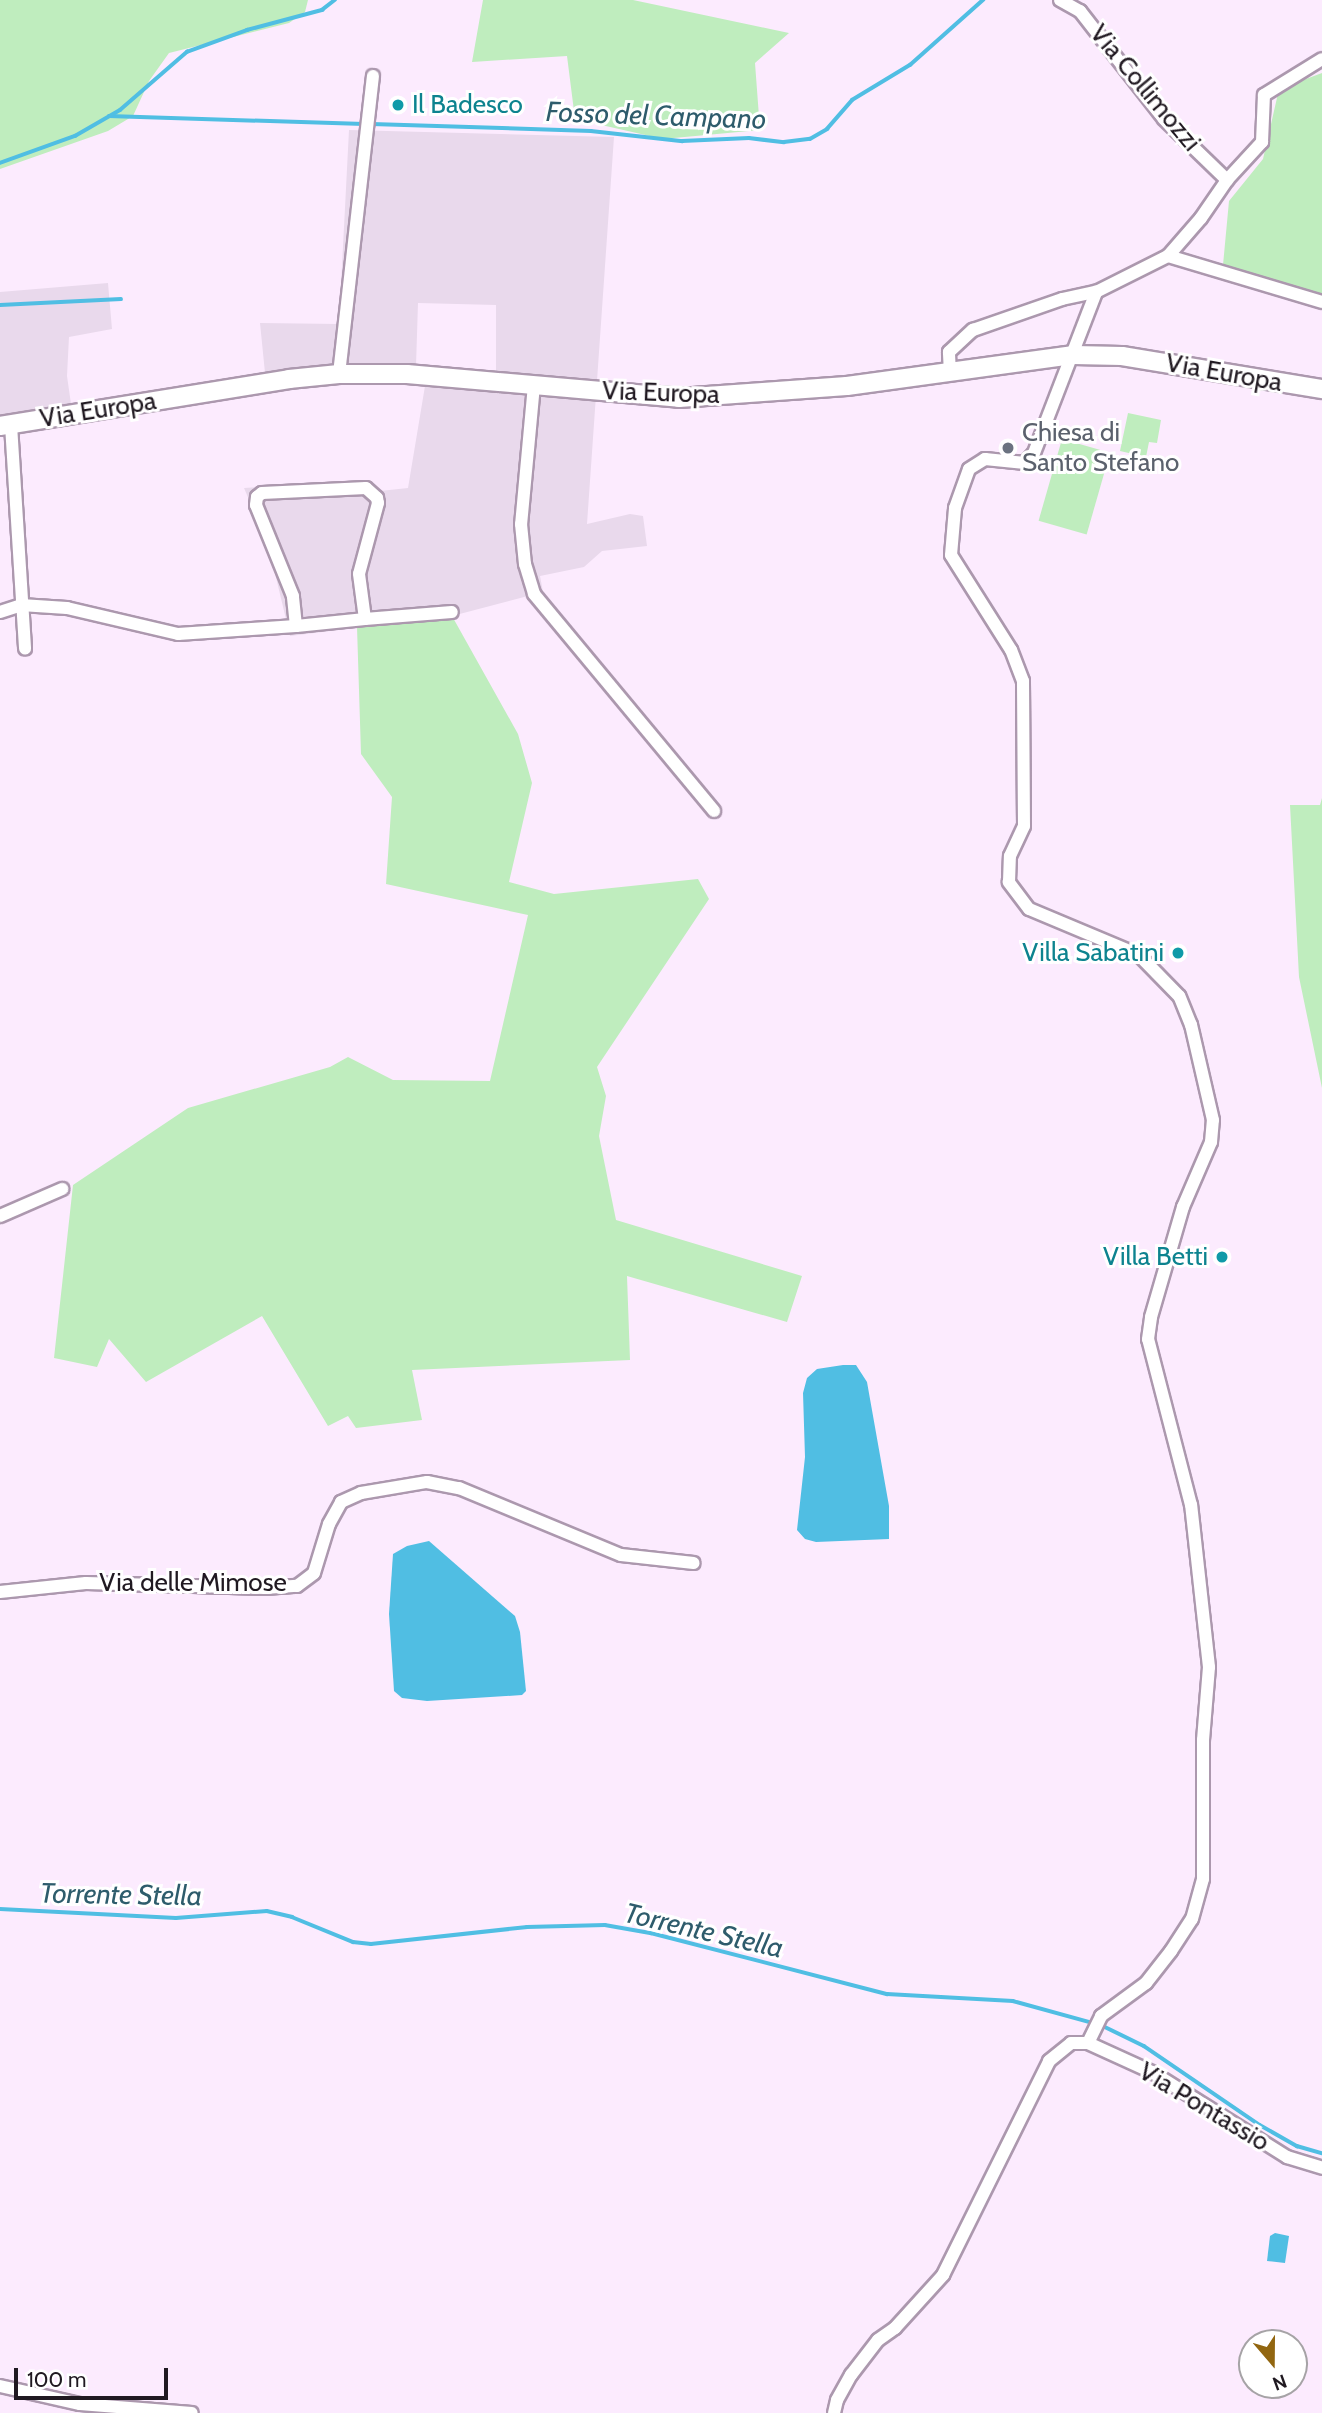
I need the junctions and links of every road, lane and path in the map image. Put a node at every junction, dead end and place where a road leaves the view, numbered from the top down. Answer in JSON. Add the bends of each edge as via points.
{"nodes":[{"id":1,"x":1060,"y":0,"type":"edge"},
{"id":2,"x":1322,"y":59,"type":"edge"},
{"id":3,"x":373,"y":76,"type":"dead end"},
{"id":4,"x":1227,"y":180,"type":"junction"},
{"id":5,"x":1168,"y":256,"type":"junction"},
{"id":6,"x":1096,"y":292,"type":"junction"},
{"id":7,"x":1322,"y":302,"type":"edge"},
{"id":8,"x":1074,"y":355,"type":"junction"},
{"id":9,"x":950,"y":373,"type":"junction"},
{"id":10,"x":339,"y":374,"type":"junction"},
{"id":11,"x":534,"y":385,"type":"junction"},
{"id":12,"x":1322,"y":389,"type":"edge"},
{"id":13,"x":5,"y":426,"type":"edge"},
{"id":14,"x":21,"y":605,"type":"junction"},
{"id":15,"x":0,"y":612,"type":"edge"},
{"id":16,"x":452,"y":612,"type":"dead end"},
{"id":17,"x":365,"y":619,"type":"junction"},
{"id":18,"x":296,"y":626,"type":"junction"},
{"id":19,"x":25,"y":649,"type":"dead end"},
{"id":20,"x":713,"y":811,"type":"dead end"},
{"id":21,"x":62,"y":1189,"type":"dead end"},
{"id":22,"x":0,"y":1216,"type":"edge"},
{"id":23,"x":694,"y":1563,"type":"dead end"},
{"id":24,"x":0,"y":1592,"type":"edge"},
{"id":25,"x":1090,"y":2038,"type":"junction"},
{"id":26,"x":1322,"y":2168,"type":"edge"},
{"id":27,"x":0,"y":2386,"type":"edge"},
{"id":28,"x":192,"y":2413,"type":"edge"},
{"id":29,"x":834,"y":2413,"type":"edge"}],
"edges":[{"from":1,"to":4,"type":"street","name":"Via Collimozzi","via":[[1080,11],[1164,119]]},
{"from":2,"to":4,"type":"street","via":[[1264,95],[1262,142]]},
{"from":3,"to":10,"type":"street"},
{"from":4,"to":5,"type":"street"},
{"from":5,"to":6,"type":"street"},
{"from":5,"to":7,"type":"street"},
{"from":6,"to":8,"type":"street"},
{"from":6,"to":9,"type":"street","via":[[973,330],[949,352]]},
{"from":8,"to":9,"type":"main road","name":"Via Europa"},
{"from":8,"to":12,"type":"main road","name":"Via Europa","via":[[1122,356]]},
{"from":8,"to":25,"type":"street","via":[[1034,453],[1019,464],[995,458],[976,462],[965,477],[955,508],[951,555],[1011,650],[1023,681],[1024,826],[1010,856],[1009,882],[1029,909],[1139,955],[1178,996],[1191,1025],[1214,1131],[1183,1207],[1148,1339],[1191,1505],[1209,1667],[1203,1740],[1203,1879],[1192,1919],[1158,1969],[1101,2016]]},
{"from":9,"to":11,"type":"main road","name":"Via Europa","via":[[679,398]]},
{"from":10,"to":11,"type":"main road","name":"Via Europa","via":[[407,373]]},
{"from":10,"to":13,"type":"main road","name":"Via Europa"},
{"from":11,"to":20,"type":"street","via":[[521,524],[534,594]]},
{"from":13,"to":14,"type":"street"},
{"from":14,"to":15,"type":"street"},
{"from":14,"to":18,"type":"street","via":[[66,608],[178,634]]},
{"from":14,"to":19,"type":"street"},
{"from":16,"to":17,"type":"street"},
{"from":17,"to":18,"type":"street"},
{"from":17,"to":18,"type":"street","via":[[359,574],[377,498],[359,487],[262,493],[256,505],[293,596]]},
{"from":21,"to":22,"type":"street"},
{"from":23,"to":24,"type":"street","name":"Via delle Mimose","via":[[621,1555],[459,1488],[427,1482],[361,1493],[341,1502],[314,1573],[297,1586],[86,1583]]},
{"from":25,"to":26,"type":"street","name":"Via Pontassio","via":[[1287,2157]]},
{"from":25,"to":29,"type":"street","via":[[1071,2043],[1049,2061],[943,2274],[895,2328],[878,2340],[851,2375]]},
{"from":27,"to":28,"type":"street","via":[[80,2404]]}]}
